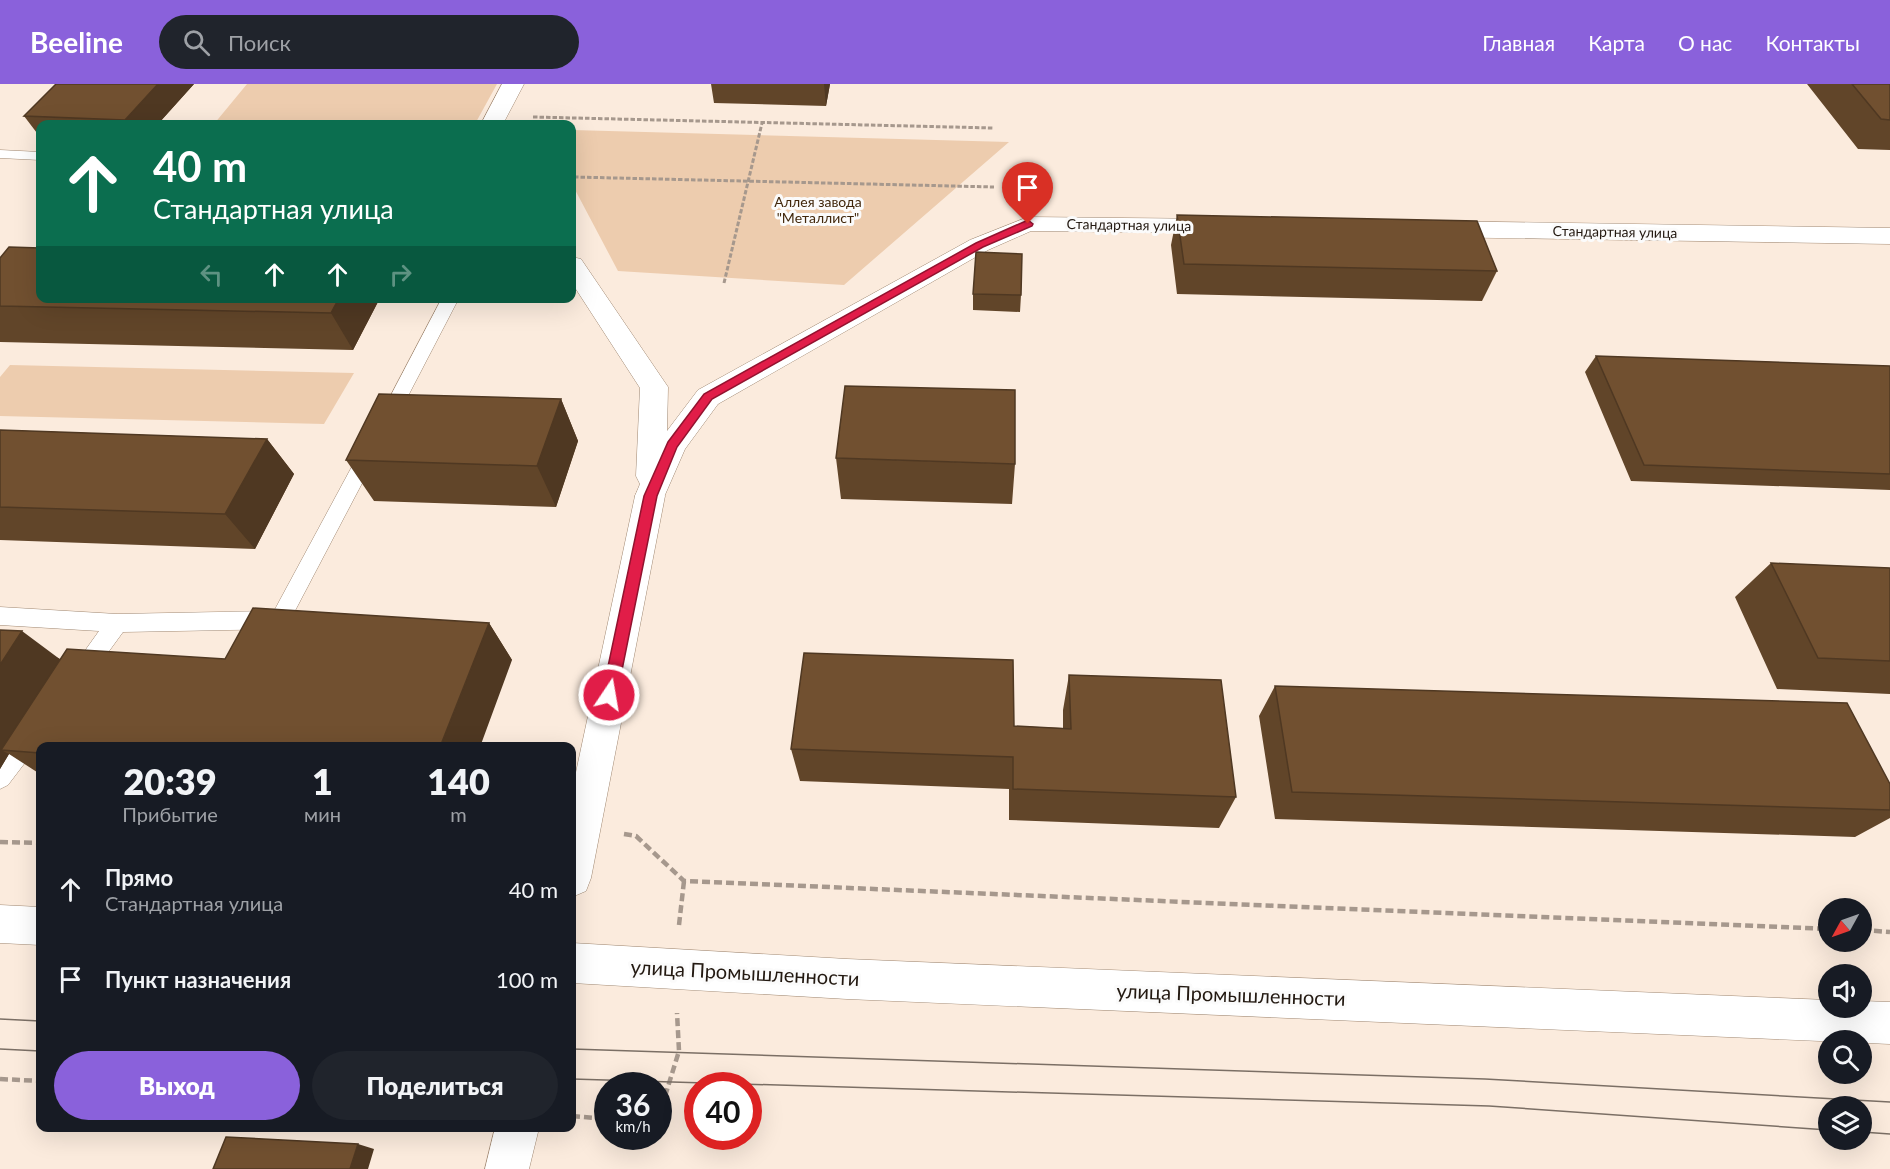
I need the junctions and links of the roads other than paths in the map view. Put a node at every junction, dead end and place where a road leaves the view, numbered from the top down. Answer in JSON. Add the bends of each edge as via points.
{"nodes":[{"id":1,"x":513,"y":84,"type":"edge"},
{"id":2,"x":494,"y":120,"type":"edge"},
{"id":3,"x":0,"y":154,"type":"edge"},
{"id":4,"x":36,"y":156,"type":"edge"},
{"id":5,"x":1244,"y":227,"type":"edge"},
{"id":6,"x":1411,"y":229,"type":"edge"},
{"id":7,"x":1890,"y":236,"type":"edge"},
{"id":8,"x":576,"y":271,"type":"edge"},
{"id":9,"x":448,"y":303,"type":"edge"},
{"id":10,"x":650,"y":496,"type":"junction"},
{"id":11,"x":0,"y":616,"type":"edge"},
{"id":12,"x":117,"y":623,"type":"junction"},
{"id":13,"x":69,"y":687,"type":"edge"},
{"id":14,"x":41,"y":724,"type":"edge"},
{"id":15,"x":0,"y":778,"type":"edge"},
{"id":16,"x":576,"y":858,"type":"edge"},
{"id":17,"x":0,"y":924,"type":"edge"},
{"id":18,"x":36,"y":926,"type":"edge"},
{"id":19,"x":576,"y":963,"type":"edge"},
{"id":20,"x":1890,"y":1023,"type":"edge"},
{"id":21,"x":516,"y":1132,"type":"edge"},
{"id":22,"x":507,"y":1169,"type":"edge"}],
"edges":[{"from":1,"to":2,"type":"street"},
{"from":3,"to":4,"type":"lane"},
{"from":5,"to":10,"type":"street","name":"Стандартная улица","via":[[1028,224],[979,245],[708,397],[672,445]]},
{"from":6,"to":7,"type":"street","name":"Стандартная улица"},
{"from":8,"to":10,"type":"street","via":[[654,387]]},
{"from":9,"to":12,"type":"lane","via":[[280,620]]},
{"from":10,"to":16,"type":"street"},
{"from":11,"to":12,"type":"lane"},
{"from":12,"to":13,"type":"lane"},
{"from":14,"to":15,"type":"lane"},
{"from":17,"to":18,"type":"street"},
{"from":19,"to":20,"type":"street","name":"улица Промышленности"},
{"from":21,"to":22,"type":"street"}]}
